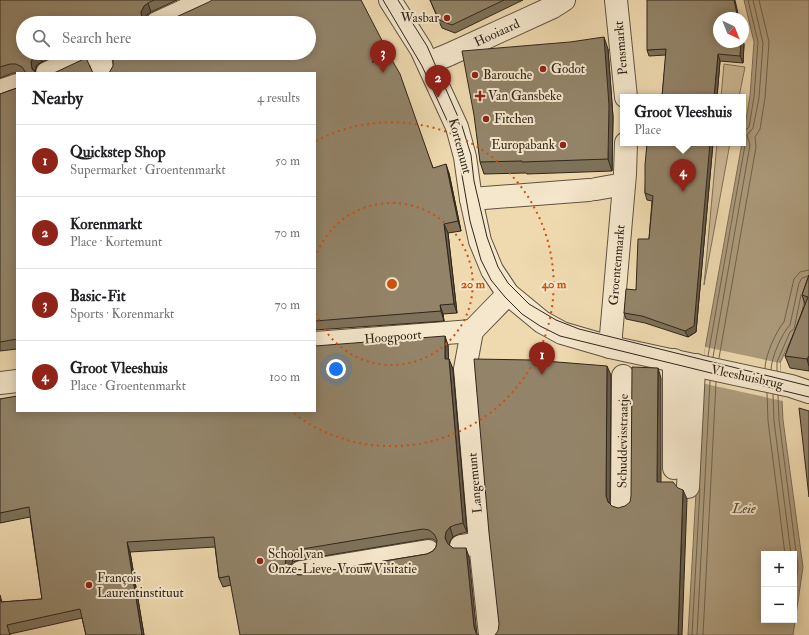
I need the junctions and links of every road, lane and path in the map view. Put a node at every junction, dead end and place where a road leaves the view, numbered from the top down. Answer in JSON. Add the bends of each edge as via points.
{"nodes":[{"id":1,"x":207,"y":0,"type":"edge"},
{"id":2,"x":390,"y":0,"type":"edge"},
{"id":3,"x":564,"y":0,"type":"edge"},
{"id":4,"x":616,"y":0,"type":"edge"},
{"id":5,"x":172,"y":16,"type":"edge"},
{"id":6,"x":76,"y":60,"type":"edge"},
{"id":7,"x":100,"y":60,"type":"edge"},
{"id":8,"x":428,"y":63,"type":"junction"},
{"id":9,"x":49,"y":72,"type":"edge"},
{"id":10,"x":104,"y":72,"type":"edge"},
{"id":11,"x":16,"y":85,"type":"edge"},
{"id":12,"x":0,"y":91,"type":"edge"},
{"id":13,"x":626,"y":94,"type":"edge"},
{"id":14,"x":626,"y":146,"type":"edge"},
{"id":15,"x":625,"y":179,"type":"junction"},
{"id":16,"x":470,"y":192,"type":"junction"},
{"id":17,"x":508,"y":294,"type":"junction"},
{"id":18,"x":472,"y":331,"type":"junction"},
{"id":19,"x":316,"y":343,"type":"edge"},
{"id":20,"x":610,"y":347,"type":"junction"},
{"id":21,"x":674,"y":360,"type":"junction"},
{"id":22,"x":699,"y":366,"type":"junction"},
{"id":23,"x":623,"y":376,"type":"dead end"},
{"id":24,"x":16,"y":380,"type":"edge"},
{"id":25,"x":0,"y":384,"type":"edge"},
{"id":26,"x":800,"y":389,"type":"edge"},
{"id":27,"x":674,"y":468,"type":"dead end"},
{"id":28,"x":688,"y":487,"type":"dead end"},
{"id":29,"x":622,"y":505,"type":"edge"},
{"id":30,"x":428,"y":551,"type":"dead end"},
{"id":31,"x":301,"y":572,"type":"dead end"},
{"id":32,"x":490,"y":635,"type":"edge"}],
"edges":[{"from":1,"to":5,"type":"street"},
{"from":2,"to":8,"type":"street","name":"Kortemunt"},
{"from":3,"to":8,"type":"street","name":"Hooiaard","via":[[448,56]]},
{"from":4,"to":13,"type":"street","name":"Pensmarkt"},
{"from":6,"to":9,"type":"street"},
{"from":7,"to":10,"type":"street"},
{"from":8,"to":16,"type":"street","name":"Kortemunt","via":[[457,127],[465,156]]},
{"from":11,"to":12,"type":"street"},
{"from":14,"to":15,"type":"street"},
{"from":15,"to":16,"type":"street","via":[[592,190]]},
{"from":15,"to":20,"type":"street","name":"Groentenmarkt"},
{"from":16,"to":17,"type":"street","via":[[480,241],[492,270]]},
{"from":17,"to":18,"type":"street"},
{"from":17,"to":20,"type":"street","via":[[542,322],[562,333]]},
{"from":18,"to":19,"type":"street","name":"Hoogpoort"},
{"from":18,"to":32,"type":"street","name":"Langemunt","via":[[465,369],[471,545]]},
{"from":20,"to":21,"type":"street"},
{"from":21,"to":22,"type":"street"},
{"from":21,"to":27,"type":"street"},
{"from":22,"to":26,"type":"street","name":"Vleeshuisbrug"},
{"from":22,"to":28,"type":"street","via":[[694,369]]},
{"from":23,"to":29,"type":"street","name":"Schuddevisstraatje"},
{"from":24,"to":25,"type":"street"},
{"from":30,"to":31,"type":"street"}]}
